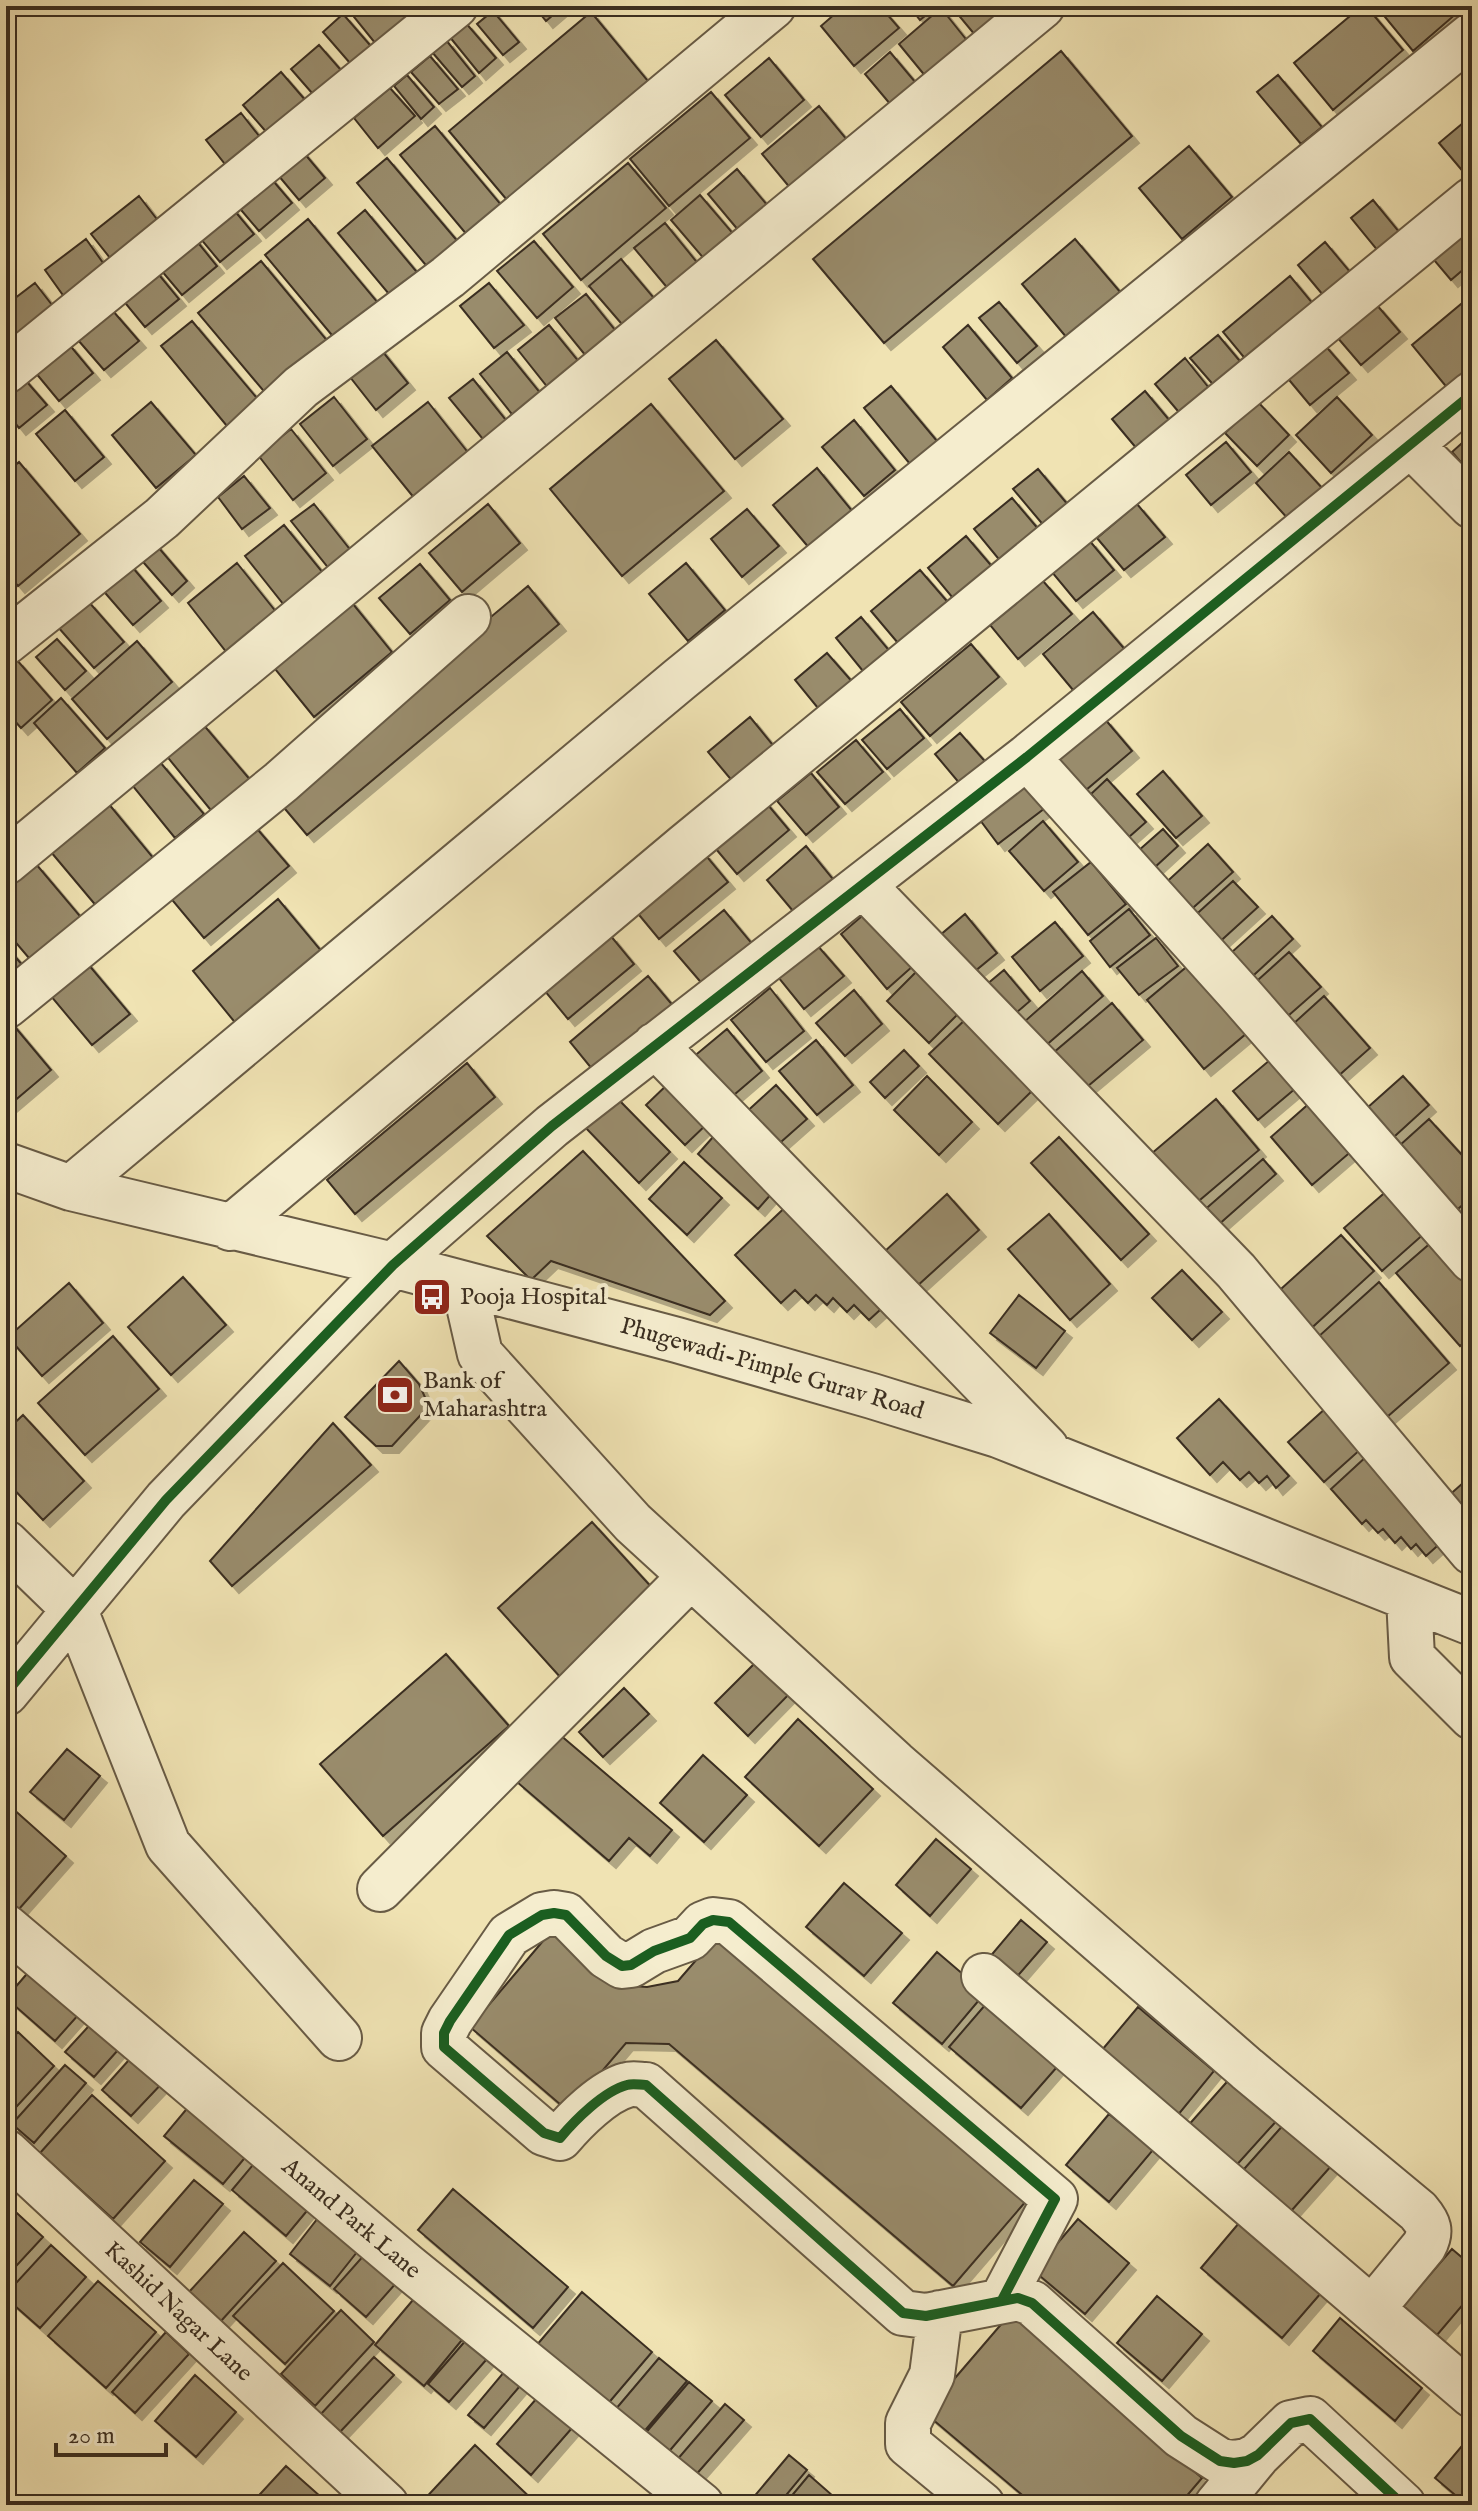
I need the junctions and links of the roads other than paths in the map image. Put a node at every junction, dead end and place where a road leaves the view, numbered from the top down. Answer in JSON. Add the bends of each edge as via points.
{"nodes":[{"id":1,"x":455,"y":6,"type":"edge"},
{"id":2,"x":773,"y":6,"type":"edge"},
{"id":3,"x":1042,"y":6,"type":"edge"},
{"id":4,"x":1472,"y":35,"type":"edge"},
{"id":5,"x":1472,"y":200,"type":"edge"},
{"id":6,"x":6,"y":371,"type":"edge"},
{"id":7,"x":1472,"y":394,"type":"edge"},
{"id":8,"x":1411,"y":445,"type":"junction"},
{"id":9,"x":1472,"y":506,"type":"edge"},
{"id":10,"x":468,"y":617,"type":"dead end"},
{"id":11,"x":6,"y":642,"type":"edge"},
{"id":12,"x":1027,"y":757,"type":"junction"},
{"id":13,"x":6,"y":862,"type":"edge"},
{"id":14,"x":863,"y":885,"type":"junction"},
{"id":15,"x":6,"y":1006,"type":"edge"},
{"id":16,"x":655,"y":1045,"type":"junction"},
{"id":17,"x":6,"y":1165,"type":"edge"},
{"id":18,"x":71,"y":1188,"type":"junction"},
{"id":19,"x":230,"y":1228,"type":"junction"},
{"id":20,"x":1472,"y":1260,"type":"edge"},
{"id":21,"x":393,"y":1265,"type":"junction"},
{"id":22,"x":464,"y":1284,"type":"junction"},
{"id":23,"x":1055,"y":1459,"type":"junction"},
{"id":24,"x":6,"y":1543,"type":"edge"},
{"id":25,"x":1472,"y":1552,"type":"edge"},
{"id":26,"x":691,"y":1576,"type":"junction"},
{"id":27,"x":1409,"y":1598,"type":"junction"},
{"id":28,"x":75,"y":1610,"type":"junction"},
{"id":29,"x":1472,"y":1623,"type":"edge"},
{"id":30,"x":6,"y":1693,"type":"edge"},
{"id":31,"x":1472,"y":1717,"type":"edge"},
{"id":32,"x":380,"y":1889,"type":"dead end"},
{"id":33,"x":6,"y":1927,"type":"edge"},
{"id":34,"x":984,"y":1976,"type":"dead end"},
{"id":35,"x":339,"y":2038,"type":"dead end"},
{"id":36,"x":6,"y":2152,"type":"edge"},
{"id":37,"x":1002,"y":2300,"type":"junction"},
{"id":38,"x":1372,"y":2309,"type":"junction"},
{"id":39,"x":940,"y":2313,"type":"junction"},
{"id":40,"x":1472,"y":2395,"type":"edge"},
{"id":41,"x":1258,"y":2455,"type":"junction"},
{"id":42,"x":386,"y":2505,"type":"edge"},
{"id":43,"x":701,"y":2505,"type":"edge"},
{"id":44,"x":982,"y":2505,"type":"edge"},
{"id":45,"x":1217,"y":2505,"type":"edge"},
{"id":46,"x":1403,"y":2505,"type":"edge"}],
"edges":[{"from":1,"to":6,"type":"street"},
{"from":2,"to":11,"type":"street","via":[[448,277],[301,387],[162,518]]},
{"from":3,"to":13,"type":"street"},
{"from":4,"to":18,"type":"street","via":[[680,679]]},
{"from":5,"to":19,"type":"street","via":[[685,846]]},
{"from":7,"to":8,"type":"street"},
{"from":8,"to":9,"type":"street"},
{"from":8,"to":12,"type":"street"},
{"from":10,"to":15,"type":"street","via":[[281,782]]},
{"from":12,"to":14,"type":"street"},
{"from":12,"to":20,"type":"street"},
{"from":14,"to":16,"type":"street"},
{"from":14,"to":25,"type":"street","via":[[1236,1271]]},
{"from":16,"to":21,"type":"street","via":[[552,1126]]},
{"from":16,"to":23,"type":"street"},
{"from":17,"to":18,"type":"street","name":"Phugewadi-Pimple Gurav Road"},
{"from":18,"to":19,"type":"street","name":"Phugewadi-Pimple Gurav Road"},
{"from":19,"to":21,"type":"street","name":"Phugewadi-Pimple Gurav Road"},
{"from":21,"to":22,"type":"street","name":"Phugewadi-Pimple Gurav Road"},
{"from":21,"to":28,"type":"street","via":[[166,1500]]},
{"from":22,"to":23,"type":"street","name":"Phugewadi-Pimple Gurav Road","via":[[872,1396],[998,1435]]},
{"from":22,"to":26,"type":"street","via":[[480,1354],[633,1523]]},
{"from":23,"to":27,"type":"street","name":"Phugewadi-Pimple Gurav Road"},
{"from":24,"to":28,"type":"street"},
{"from":26,"to":32,"type":"street"},
{"from":26,"to":38,"type":"street","via":[[931,1793],[1418,2211],[1429,2226],[1429,2236]]},
{"from":27,"to":29,"type":"street","name":"Phugewadi-Pimple Gurav Road"},
{"from":27,"to":31,"type":"street","via":[[1412,1657]]},
{"from":28,"to":30,"type":"street"},
{"from":28,"to":35,"type":"street","via":[[168,1845]]},
{"from":33,"to":43,"type":"street","name":"Anand Park Lane","via":[[407,2266]]},
{"from":34,"to":38,"type":"street"},
{"from":36,"to":42,"type":"street","name":"Kashid Nagar Lane"},
{"from":37,"to":39,"type":"street"},
{"from":37,"to":39,"type":"street","via":[[1055,2199],[729,1922],[703,1924],[690,1938],[622,1966],[566,1915],[542,1915],[509,1935],[457,2008],[444,2033],[444,2047],[544,2133],[560,2138],[615,2090],[646,2085],[903,2313]]},
{"from":37,"to":41,"type":"street","via":[[1032,2303],[1181,2436],[1220,2461],[1234,2463]]},
{"from":38,"to":40,"type":"street"},
{"from":39,"to":44,"type":"street","via":[[932,2375],[908,2423],[908,2444]]},
{"from":41,"to":45,"type":"street"},
{"from":41,"to":46,"type":"street","via":[[1291,2423],[1310,2419]]}]}
